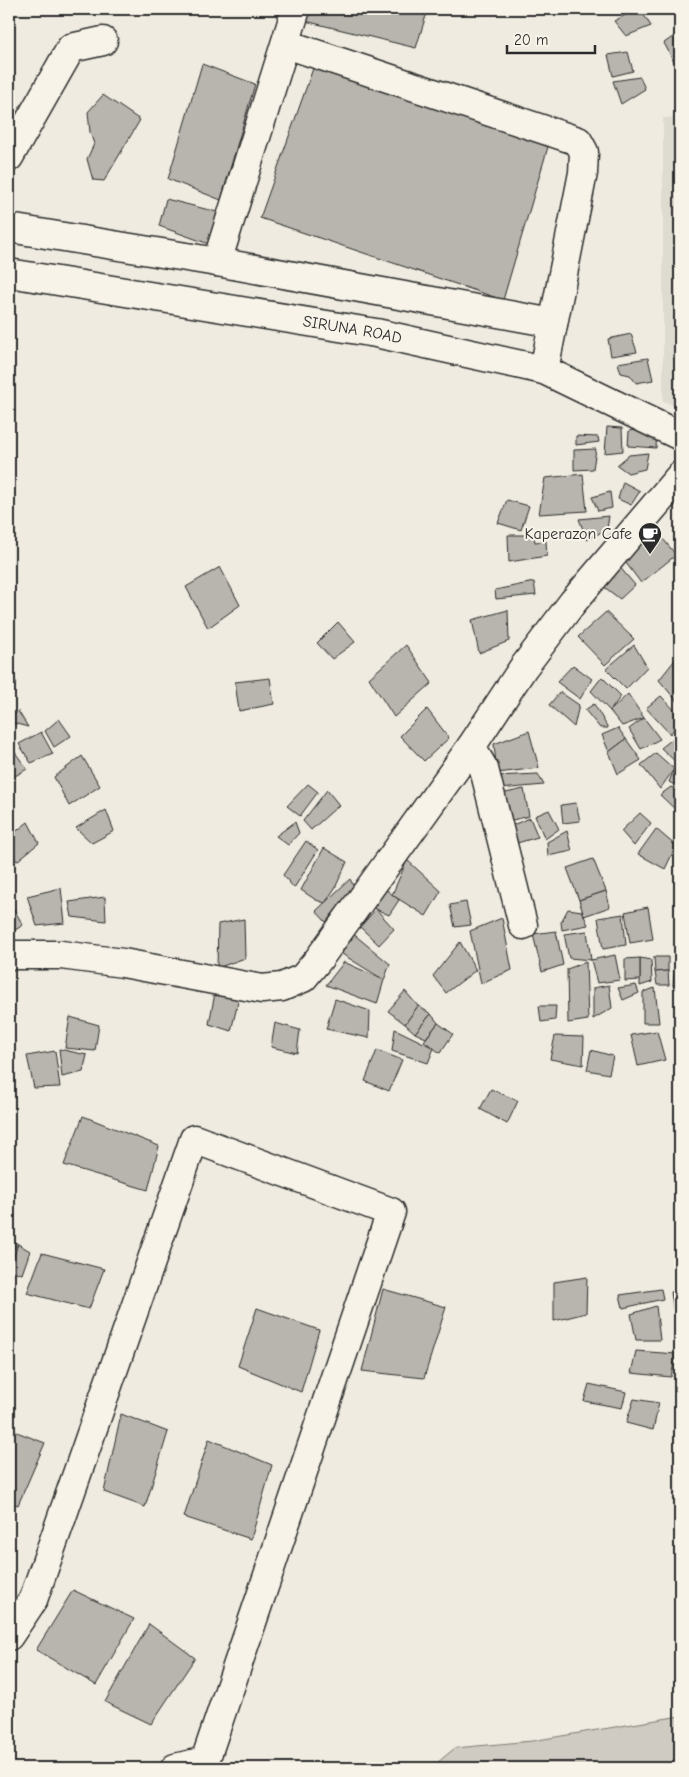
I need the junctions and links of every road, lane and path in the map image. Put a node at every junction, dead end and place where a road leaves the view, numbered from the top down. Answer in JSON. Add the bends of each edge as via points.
{"nodes":[{"id":1,"x":296,"y":9,"type":"edge"},
{"id":2,"x":103,"y":41,"type":"dead end"},
{"id":3,"x":286,"y":44,"type":"junction"},
{"id":4,"x":9,"y":157,"type":"edge"},
{"id":5,"x":9,"y":228,"type":"edge"},
{"id":6,"x":217,"y":262,"type":"junction"},
{"id":7,"x":9,"y":273,"type":"edge"},
{"id":8,"x":553,"y":323,"type":"junction"},
{"id":9,"x":544,"y":370,"type":"junction"},
{"id":10,"x":680,"y":436,"type":"edge"},
{"id":11,"x":680,"y":476,"type":"edge"},
{"id":12,"x":471,"y":747,"type":"junction"},
{"id":13,"x":523,"y":925,"type":"dead end"},
{"id":14,"x":9,"y":955,"type":"edge"},
{"id":15,"x":9,"y":1636,"type":"edge"},
{"id":16,"x":207,"y":1765,"type":"edge"},
{"id":17,"x":175,"y":1768,"type":"edge"}],
"edges":[{"from":1,"to":3,"type":"street"},
{"from":2,"to":4,"type":"street","via":[[71,48]]},
{"from":3,"to":6,"type":"street"},
{"from":3,"to":8,"type":"street","via":[[578,140],[584,152],[583,173]]},
{"from":5,"to":6,"type":"street"},
{"from":6,"to":8,"type":"street"},
{"from":7,"to":9,"type":"street","name":"SIRUNA ROAD","via":[[376,333]]},
{"from":8,"to":9,"type":"street"},
{"from":9,"to":10,"type":"street","name":"SIRUNA ROAD"},
{"from":11,"to":12,"type":"street","via":[[573,602],[523,668]]},
{"from":12,"to":13,"type":"street","via":[[484,768]]},
{"from":12,"to":14,"type":"street","via":[[302,978],[282,987],[262,989],[122,963],[61,955]]},
{"from":15,"to":16,"type":"street","via":[[33,1600],[194,1139],[391,1212]]},
{"from":16,"to":17,"type":"street"}]}
